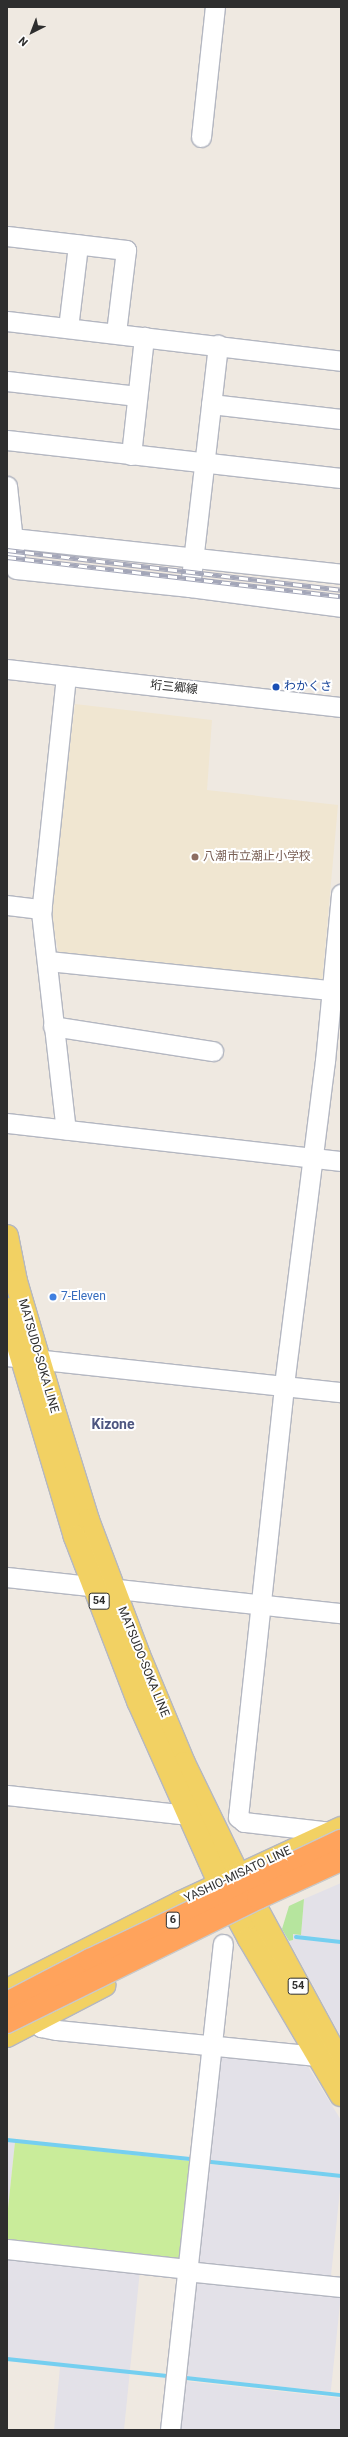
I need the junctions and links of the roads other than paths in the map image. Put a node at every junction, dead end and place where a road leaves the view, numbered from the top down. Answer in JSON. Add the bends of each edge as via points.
{"nodes":[{"id":1,"x":215,"y":7,"type":"edge"},
{"id":2,"x":201,"y":136,"type":"dead end"},
{"id":3,"x":7,"y":236,"type":"edge"},
{"id":4,"x":78,"y":245,"type":"junction"},
{"id":5,"x":7,"y":320,"type":"edge"},
{"id":6,"x":68,"y":328,"type":"junction"},
{"id":7,"x":116,"y":333,"type":"junction"},
{"id":8,"x":144,"y":337,"type":"junction"},
{"id":9,"x":218,"y":345,"type":"junction"},
{"id":10,"x":341,"y":361,"type":"edge"},
{"id":11,"x":7,"y":381,"type":"edge"},
{"id":12,"x":137,"y":396,"type":"junction"},
{"id":13,"x":211,"y":404,"type":"junction"},
{"id":14,"x":341,"y":419,"type":"edge"},
{"id":15,"x":7,"y":440,"type":"edge"},
{"id":16,"x":131,"y":455,"type":"junction"},
{"id":17,"x":205,"y":463,"type":"junction"},
{"id":18,"x":341,"y":478,"type":"edge"},
{"id":19,"x":7,"y":486,"type":"edge"},
{"id":20,"x":12,"y":538,"type":"junction"},
{"id":21,"x":194,"y":558,"type":"junction"},
{"id":22,"x":341,"y":574,"type":"edge"},
{"id":23,"x":190,"y":587,"type":"junction"},
{"id":24,"x":341,"y":607,"type":"edge"},
{"id":25,"x":7,"y":669,"type":"edge"},
{"id":26,"x":66,"y":676,"type":"junction"},
{"id":27,"x":341,"y":707,"type":"edge"},
{"id":28,"x":341,"y":894,"type":"edge"},
{"id":29,"x":7,"y":905,"type":"edge"},
{"id":30,"x":42,"y":909,"type":"junction"},
{"id":31,"x":339,"y":944,"type":"edge"},
{"id":32,"x":48,"y":961,"type":"junction"},
{"id":33,"x":331,"y":990,"type":"junction"},
{"id":34,"x":54,"y":1026,"type":"junction"},
{"id":35,"x":213,"y":1051,"type":"dead end"},
{"id":36,"x":333,"y":1061,"type":"edge"},
{"id":37,"x":7,"y":1123,"type":"edge"},
{"id":38,"x":66,"y":1130,"type":"junction"},
{"id":39,"x":314,"y":1158,"type":"junction"},
{"id":40,"x":341,"y":1161,"type":"edge"},
{"id":41,"x":7,"y":1236,"type":"edge"},
{"id":42,"x":7,"y":1309,"type":"edge"},
{"id":43,"x":22,"y":1358,"type":"edge"},
{"id":44,"x":284,"y":1385,"type":"junction"},
{"id":45,"x":341,"y":1392,"type":"edge"},
{"id":46,"x":7,"y":1577,"type":"edge"},
{"id":47,"x":104,"y":1587,"type":"junction"},
{"id":48,"x":262,"y":1604,"type":"junction"},
{"id":49,"x":341,"y":1612,"type":"edge"},
{"id":50,"x":7,"y":1795,"type":"edge"},
{"id":51,"x":187,"y":1815,"type":"junction"},
{"id":52,"x":338,"y":1834,"type":"edge"},
{"id":53,"x":341,"y":1853,"type":"edge"},
{"id":54,"x":341,"y":1860,"type":"edge"},
{"id":55,"x":341,"y":1870,"type":"edge"},
{"id":56,"x":219,"y":1883,"type":"junction"},
{"id":57,"x":242,"y":1899,"type":"junction"},
{"id":58,"x":223,"y":1944,"type":"dead end"},
{"id":59,"x":60,"y":1963,"type":"junction"},
{"id":60,"x":7,"y":1990,"type":"edge"},
{"id":61,"x":7,"y":1996,"type":"edge"},
{"id":62,"x":7,"y":2003,"type":"edge"},
{"id":63,"x":18,"y":2027,"type":"edge"},
{"id":64,"x":212,"y":2045,"type":"junction"},
{"id":65,"x":317,"y":2056,"type":"junction"},
{"id":66,"x":340,"y":2061,"type":"edge"},
{"id":67,"x":341,"y":2095,"type":"edge"},
{"id":68,"x":7,"y":2249,"type":"edge"},
{"id":69,"x":186,"y":2270,"type":"junction"},
{"id":70,"x":341,"y":2287,"type":"edge"},
{"id":71,"x":170,"y":2430,"type":"edge"}],
"edges":[{"from":1,"to":2,"type":"street"},
{"from":3,"to":4,"type":"street"},
{"from":4,"to":6,"type":"street"},
{"from":4,"to":7,"type":"street","via":[[126,250]]},
{"from":5,"to":6,"type":"street"},
{"from":6,"to":7,"type":"street"},
{"from":7,"to":8,"type":"street"},
{"from":8,"to":9,"type":"street"},
{"from":8,"to":12,"type":"street"},
{"from":9,"to":10,"type":"street"},
{"from":9,"to":13,"type":"street"},
{"from":11,"to":12,"type":"street"},
{"from":12,"to":16,"type":"street"},
{"from":13,"to":14,"type":"street"},
{"from":13,"to":17,"type":"street"},
{"from":15,"to":16,"type":"street"},
{"from":16,"to":17,"type":"street"},
{"from":17,"to":18,"type":"street"},
{"from":17,"to":21,"type":"street"},
{"from":19,"to":20,"type":"street"},
{"from":20,"to":21,"type":"street"},
{"from":20,"to":23,"type":"street","via":[[16,569]]},
{"from":21,"to":22,"type":"street"},
{"from":21,"to":23,"type":"street"},
{"from":23,"to":24,"type":"street"},
{"from":25,"to":26,"type":"street","name":"垳三郷線"},
{"from":26,"to":27,"type":"street","name":"垳三郷線"},
{"from":26,"to":30,"type":"street"},
{"from":28,"to":31,"type":"street"},
{"from":29,"to":30,"type":"street"},
{"from":30,"to":32,"type":"street"},
{"from":31,"to":33,"type":"street"},
{"from":32,"to":33,"type":"street"},
{"from":32,"to":34,"type":"street"},
{"from":33,"to":36,"type":"street"},
{"from":34,"to":35,"type":"street"},
{"from":34,"to":38,"type":"street"},
{"from":36,"to":39,"type":"street"},
{"from":37,"to":38,"type":"street"},
{"from":38,"to":39,"type":"street"},
{"from":39,"to":40,"type":"street"},
{"from":39,"to":44,"type":"street"},
{"from":41,"to":43,"type":"main road","name":"MATSUDO-SOKA LINE","number":"54","via":[[16,1281]]},
{"from":42,"to":43,"type":"main road","name":"MATSUDO-SOKA LINE","number":"54"},
{"from":43,"to":44,"type":"street"},
{"from":43,"to":47,"type":"main road","name":"MATSUDO-SOKA LINE","number":"54","via":[[86,1513]]},
{"from":44,"to":45,"type":"street"},
{"from":44,"to":48,"type":"street"},
{"from":46,"to":47,"type":"street"},
{"from":47,"to":48,"type":"street"},
{"from":47,"to":51,"type":"main road","name":"MATSUDO-SOKA LINE","number":"54","via":[[138,1701]]},
{"from":47,"to":57,"type":"main road","name":"MATSUDO-SOKA LINE","number":"54","via":[[184,1762]]},
{"from":48,"to":49,"type":"street"},
{"from":48,"to":52,"type":"street","via":[[238,1817],[244,1822]]},
{"from":50,"to":51,"type":"street"},
{"from":51,"to":56,"type":"main road","name":"MATSUDO-SOKA LINE","number":"54"},
{"from":52,"to":57,"type":"main road","name":"YASHIO-MISATO LINE"},
{"from":52,"to":62,"type":"highway","number":"6","bridge":true},
{"from":53,"to":57,"type":"main road"},
{"from":54,"to":63,"type":"highway","number":"6","bridge":true,"via":[[258,1898]]},
{"from":55,"to":57,"type":"main road","name":"YASHIO-MISATO LINE"},
{"from":56,"to":57,"type":"main road","via":[[240,1893]]},
{"from":56,"to":59,"type":"main road","name":"YASHIO-MISATO LINE"},
{"from":57,"to":59,"type":"main road","via":[[211,1911],[105,1963],[84,1969]]},
{"from":57,"to":63,"type":"main road","name":"YASHIO-MISATO LINE"},
{"from":57,"to":65,"type":"main road","name":"MATSUDO-SOKA LINE","number":"54"},
{"from":57,"to":66,"type":"main road","name":"MATSUDO-SOKA LINE","number":"54"},
{"from":58,"to":64,"type":"street"},
{"from":59,"to":60,"type":"main road","name":"YASHIO-MISATO LINE"},
{"from":61,"to":63,"type":"street"},
{"from":63,"to":64,"type":"street","via":[[41,2027]]},
{"from":64,"to":65,"type":"street"},
{"from":64,"to":69,"type":"street"},
{"from":65,"to":67,"type":"main road","name":"MATSUDO-SOKA LINE","number":"54"},
{"from":68,"to":69,"type":"street"},
{"from":69,"to":70,"type":"street"},
{"from":69,"to":71,"type":"street"}]}
